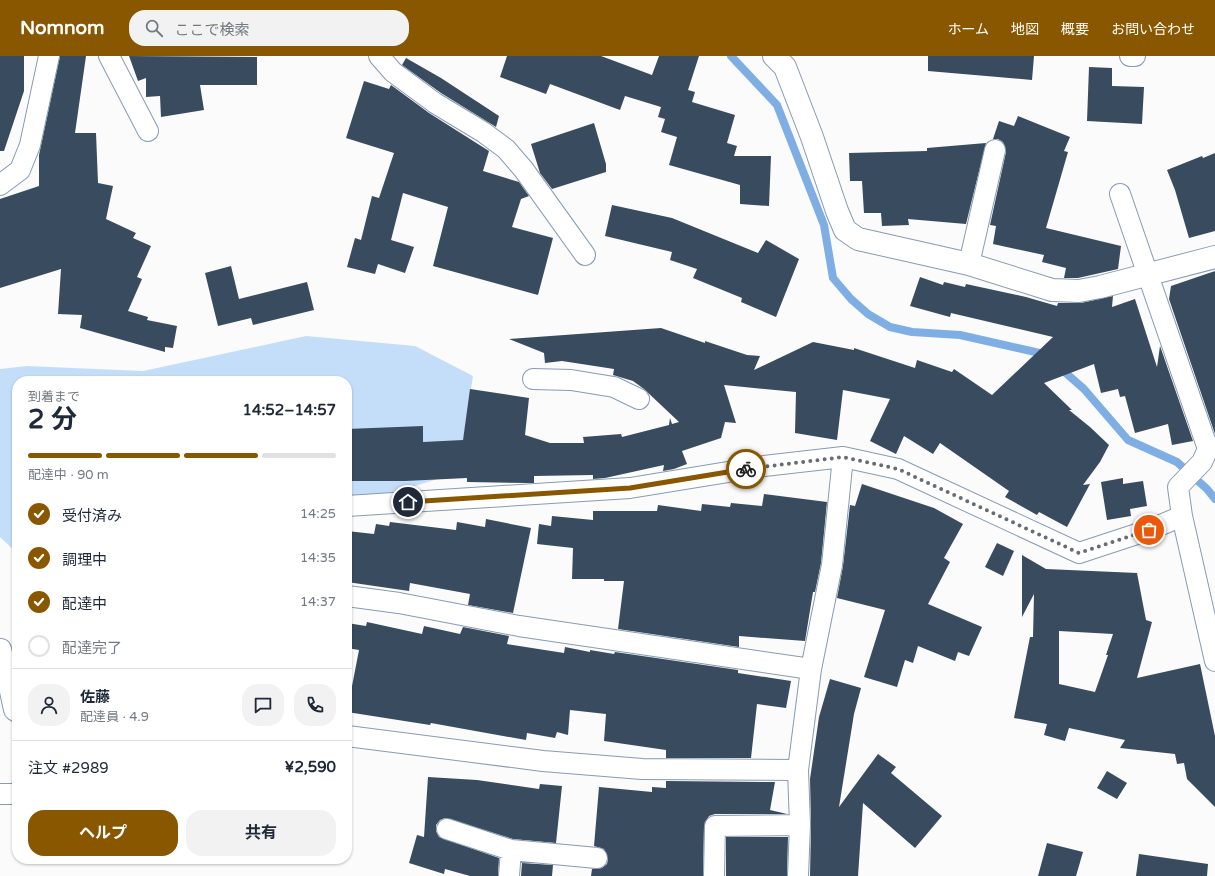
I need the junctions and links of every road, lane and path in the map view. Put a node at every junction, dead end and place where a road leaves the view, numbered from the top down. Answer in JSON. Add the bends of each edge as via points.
{"nodes":[{"id":1,"x":49,"y":56,"type":"edge"},
{"id":2,"x":109,"y":56,"type":"edge"},
{"id":3,"x":379,"y":56,"type":"edge"},
{"id":4,"x":774,"y":56,"type":"edge"},
{"id":5,"x":1130,"y":56,"type":"edge"},
{"id":6,"x":1135,"y":56,"type":"edge"},
{"id":7,"x":148,"y":131,"type":"dead end"},
{"id":8,"x":995,"y":150,"type":"dead end"},
{"id":9,"x":0,"y":185,"type":"edge"},
{"id":10,"x":1120,"y":194,"type":"dead end"},
{"id":11,"x":585,"y":255,"type":"dead end"},
{"id":12,"x":1215,"y":257,"type":"edge"},
{"id":13,"x":969,"y":264,"type":"junction"},
{"id":14,"x":1147,"y":274,"type":"junction"},
{"id":15,"x":533,"y":379,"type":"dead end"},
{"id":16,"x":639,"y":399,"type":"dead end"},
{"id":17,"x":1208,"y":452,"type":"edge"},
{"id":18,"x":843,"y":457,"type":"junction"},
{"id":19,"x":352,"y":506,"type":"edge"},
{"id":20,"x":1182,"y":516,"type":"junction"},
{"id":21,"x":352,"y":597,"type":"edge"},
{"id":22,"x":1210,"y":617,"type":"edge"},
{"id":23,"x":6,"y":648,"type":"edge"},
{"id":24,"x":1215,"y":661,"type":"edge"},
{"id":25,"x":811,"y":669,"type":"junction"},
{"id":26,"x":12,"y":694,"type":"edge"},
{"id":27,"x":352,"y":737,"type":"edge"},
{"id":28,"x":798,"y":770,"type":"junction"},
{"id":29,"x":0,"y":794,"type":"edge"},
{"id":30,"x":12,"y":794,"type":"edge"},
{"id":31,"x":800,"y":825,"type":"junction"},
{"id":32,"x":447,"y":829,"type":"dead end"},
{"id":33,"x":512,"y":850,"type":"junction"},
{"id":34,"x":597,"y":858,"type":"dead end"},
{"id":35,"x":509,"y":876,"type":"edge"},
{"id":36,"x":714,"y":876,"type":"edge"},
{"id":37,"x":798,"y":876,"type":"edge"}],
"edges":[{"from":1,"to":9,"type":"street","via":[[30,145],[20,170]]},
{"from":2,"to":7,"type":"street"},
{"from":3,"to":11,"type":"street","via":[[393,72],[506,149]]},
{"from":4,"to":13,"type":"street","via":[[785,67],[846,230],[858,239]]},
{"from":5,"to":6,"type":"street"},
{"from":8,"to":13,"type":"street"},
{"from":10,"to":14,"type":"street"},
{"from":12,"to":14,"type":"street"},
{"from":13,"to":14,"type":"street","via":[[1052,290],[1079,291],[1100,288]]},
{"from":14,"to":17,"type":"street"},
{"from":15,"to":16,"type":"street","via":[[571,380],[614,387]]},
{"from":17,"to":20,"type":"street","via":[[1178,487]]},
{"from":18,"to":19,"type":"street","via":[[764,466],[630,488]]},
{"from":18,"to":20,"type":"street","via":[[898,469],[1079,553],[1149,530]]},
{"from":18,"to":25,"type":"street","via":[[832,565]]},
{"from":20,"to":22,"type":"street"},
{"from":21,"to":25,"type":"street","via":[[519,626]]},
{"from":22,"to":24,"type":"street"},
{"from":23,"to":26,"type":"street"},
{"from":25,"to":28,"type":"street"},
{"from":27,"to":28,"type":"street","via":[[543,761],[642,769]]},
{"from":28,"to":31,"type":"street"},
{"from":29,"to":30,"type":"street"},
{"from":31,"to":36,"type":"street","via":[[715,826]]},
{"from":31,"to":37,"type":"street"},
{"from":32,"to":33,"type":"street"},
{"from":33,"to":34,"type":"street"},
{"from":33,"to":35,"type":"street"}]}
